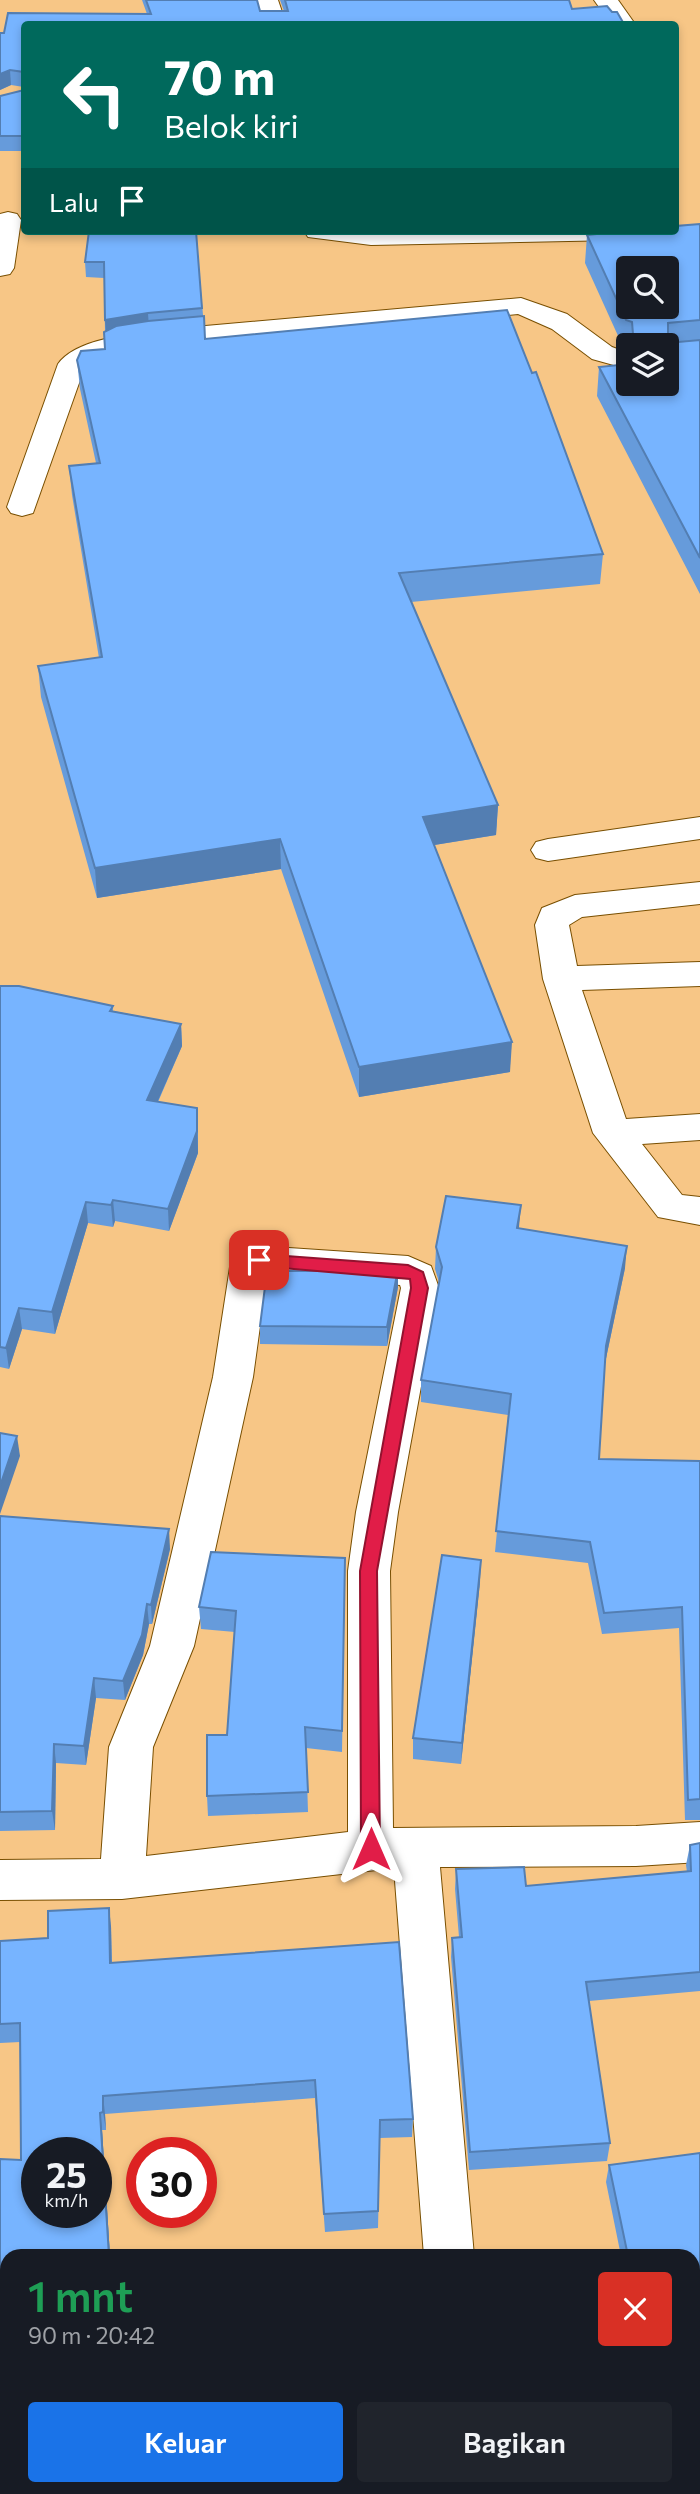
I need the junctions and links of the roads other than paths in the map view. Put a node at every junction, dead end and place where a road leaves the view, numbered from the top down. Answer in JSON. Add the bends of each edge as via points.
{"nodes":[{"id":1,"x":266,"y":0,"type":"edge"},
{"id":2,"x":606,"y":0,"type":"edge"},
{"id":3,"x":273,"y":21,"type":"edge"},
{"id":4,"x":621,"y":21,"type":"edge"},
{"id":5,"x":11,"y":220,"type":"edge"},
{"id":6,"x":370,"y":235,"type":"edge"},
{"id":7,"x":477,"y":235,"type":"edge"},
{"id":8,"x":0,"y":268,"type":"edge"},
{"id":9,"x":616,"y":360,"type":"edge"},
{"id":10,"x":22,"y":506,"type":"dead end"},
{"id":11,"x":700,"y":828,"type":"edge"},
{"id":12,"x":548,"y":850,"type":"dead end"},
{"id":13,"x":700,"y":893,"type":"edge"},
{"id":14,"x":700,"y":974,"type":"edge"},
{"id":15,"x":561,"y":979,"type":"junction"},
{"id":16,"x":700,"y":1127,"type":"edge"},
{"id":17,"x":612,"y":1133,"type":"junction"},
{"id":18,"x":700,"y":1211,"type":"edge"},
{"id":19,"x":700,"y":1842,"type":"edge"},
{"id":20,"x":393,"y":1848,"type":"junction"},
{"id":21,"x":122,"y":1879,"type":"junction"},
{"id":22,"x":0,"y":1881,"type":"edge"},
{"id":23,"x":448,"y":2249,"type":"edge"}],
"edges":[{"from":1,"to":3,"type":"street"},
{"from":2,"to":4,"type":"street"},
{"from":5,"to":8,"type":"street"},
{"from":6,"to":7,"type":"street"},
{"from":9,"to":10,"type":"street","via":[[597,351],[565,324],[522,306],[109,346],[72,364]]},
{"from":11,"to":12,"type":"street"},
{"from":13,"to":15,"type":"street","via":[[563,909],[552,925]]},
{"from":14,"to":15,"type":"street"},
{"from":15,"to":17,"type":"street"},
{"from":16,"to":17,"type":"street"},
{"from":17,"to":18,"type":"street","via":[[671,1207]]},
{"from":19,"to":20,"type":"street"},
{"from":20,"to":21,"type":"street"},
{"from":20,"to":21,"type":"street","via":[[369,1571],[419,1288],[417,1276],[408,1271],[259,1260],[249,1267],[233,1377],[172,1646],[131,1747]]},
{"from":20,"to":23,"type":"street"},
{"from":21,"to":22,"type":"street"}]}
